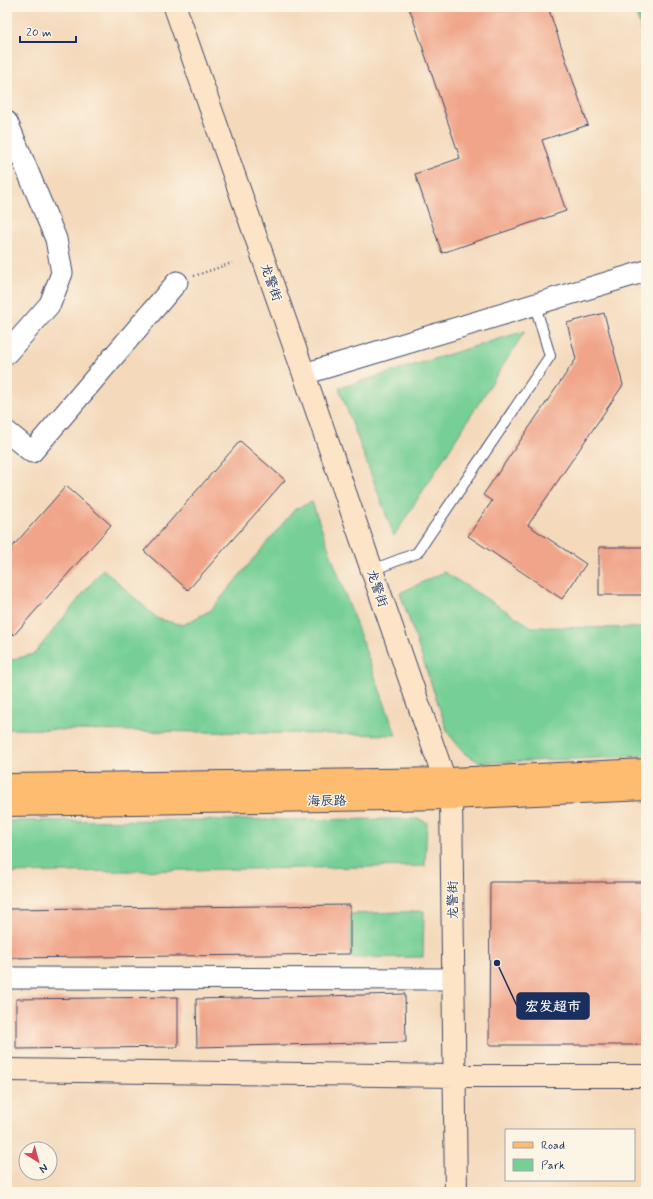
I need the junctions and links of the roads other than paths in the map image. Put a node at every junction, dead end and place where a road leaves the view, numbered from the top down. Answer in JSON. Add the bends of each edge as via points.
{"nodes":[{"id":1,"x":174,"y":7,"type":"edge"},
{"id":2,"x":7,"y":122,"type":"edge"},
{"id":3,"x":646,"y":271,"type":"edge"},
{"id":4,"x":177,"y":282,"type":"road end"},
{"id":5,"x":535,"y":305,"type":"junction"},
{"id":6,"x":7,"y":353,"type":"edge"},
{"id":7,"x":304,"y":374,"type":"junction"},
{"id":8,"x":7,"y":432,"type":"edge"},
{"id":9,"x":372,"y":570,"type":"junction"},
{"id":10,"x":646,"y":770,"type":"edge"},
{"id":11,"x":7,"y":786,"type":"edge"},
{"id":12,"x":447,"y":789,"type":"junction"},
{"id":13,"x":646,"y":789,"type":"edge"},
{"id":14,"x":7,"y":805,"type":"edge"},
{"id":15,"x":7,"y":978,"type":"edge"},
{"id":16,"x":453,"y":979,"type":"junction"},
{"id":17,"x":7,"y":1070,"type":"edge"},
{"id":18,"x":455,"y":1076,"type":"junction"},
{"id":19,"x":646,"y":1076,"type":"edge"},
{"id":20,"x":456,"y":1192,"type":"edge"}],
"edges":[{"from":1,"to":7,"type":"street","name":"龙警街"},
{"from":2,"to":6,"type":"street","via":[[56,238],[62,273],[50,304]]},
{"from":3,"to":5,"type":"street"},
{"from":4,"to":8,"type":"street","via":[[32,452]]},
{"from":5,"to":7,"type":"street"},
{"from":5,"to":9,"type":"lane","via":[[550,356],[417,553]]},
{"from":7,"to":9,"type":"street","name":"龙警街"},
{"from":9,"to":12,"type":"street","name":"龙警街"},
{"from":10,"to":12,"type":"main road","name":"海辰路"},
{"from":11,"to":12,"type":"main road","name":"海辰路"},
{"from":12,"to":13,"type":"main road","name":"海辰路"},
{"from":12,"to":14,"type":"main road","name":"海辰路"},
{"from":12,"to":16,"type":"street","name":"龙警街"},
{"from":15,"to":16,"type":"street"},
{"from":16,"to":18,"type":"street","name":"龙警街"},
{"from":17,"to":18,"type":"street"},
{"from":18,"to":19,"type":"street"},
{"from":18,"to":20,"type":"street","name":"龙警街"}]}
